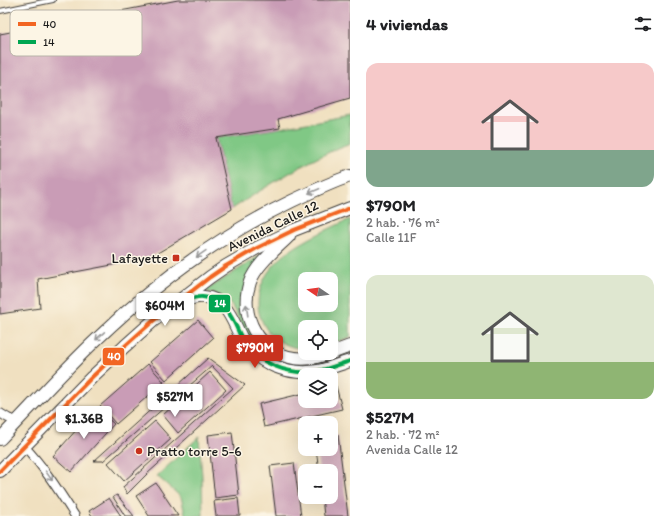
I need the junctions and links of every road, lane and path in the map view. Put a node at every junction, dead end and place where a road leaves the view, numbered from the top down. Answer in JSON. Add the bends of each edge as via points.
{"nodes":[{"id":1,"x":53,"y":0,"type":"edge"},
{"id":2,"x":0,"y":12,"type":"edge"},
{"id":3,"x":350,"y":176,"type":"edge"},
{"id":4,"x":350,"y":208,"type":"edge"},
{"id":5,"x":294,"y":230,"type":"junction"},
{"id":6,"x":179,"y":302,"type":"junction"},
{"id":7,"x":350,"y":346,"type":"edge"},
{"id":8,"x":338,"y":350,"type":"edge"},
{"id":9,"x":298,"y":358,"type":"edge"},
{"id":10,"x":350,"y":361,"type":"edge"},
{"id":11,"x":0,"y":413,"type":"edge"},
{"id":12,"x":17,"y":421,"type":"junction"},
{"id":13,"x":0,"y":437,"type":"edge"},
{"id":14,"x":24,"y":446,"type":"junction"},
{"id":15,"x":0,"y":471,"type":"edge"},
{"id":16,"x":75,"y":516,"type":"edge"}],
"edges":[{"from":1,"to":2,"type":"lane"},
{"from":3,"to":12,"type":"main road","name":"Avenida Calle 12","one_way":true,"via":[[312,191],[248,223],[175,272],[98,338]]},
{"from":4,"to":5,"type":"main road","name":"Avenida Calle 12"},
{"from":5,"to":6,"type":"main road","name":"Avenida Calle 12","via":[[226,266]]},
{"from":9,"to":5,"type":"main road","one_way":true,"via":[[281,355],[261,342],[254,332],[246,309],[246,295],[257,269]]},
{"from":6,"to":10,"type":"main road","via":[[203,296],[221,304],[229,311],[242,339],[253,353],[277,368],[304,373]]},
{"from":6,"to":14,"type":"main road","name":"Avenida Calle 12","via":[[125,346]]},
{"from":7,"to":8,"type":"main road"},
{"from":11,"to":12,"type":"street"},
{"from":12,"to":13,"type":"main road","name":"Avenida Calle 12"},
{"from":14,"to":15,"type":"main road","name":"Avenida Calle 12"},
{"from":14,"to":16,"type":"street","one_way":true,"via":[[45,469]]}]}
